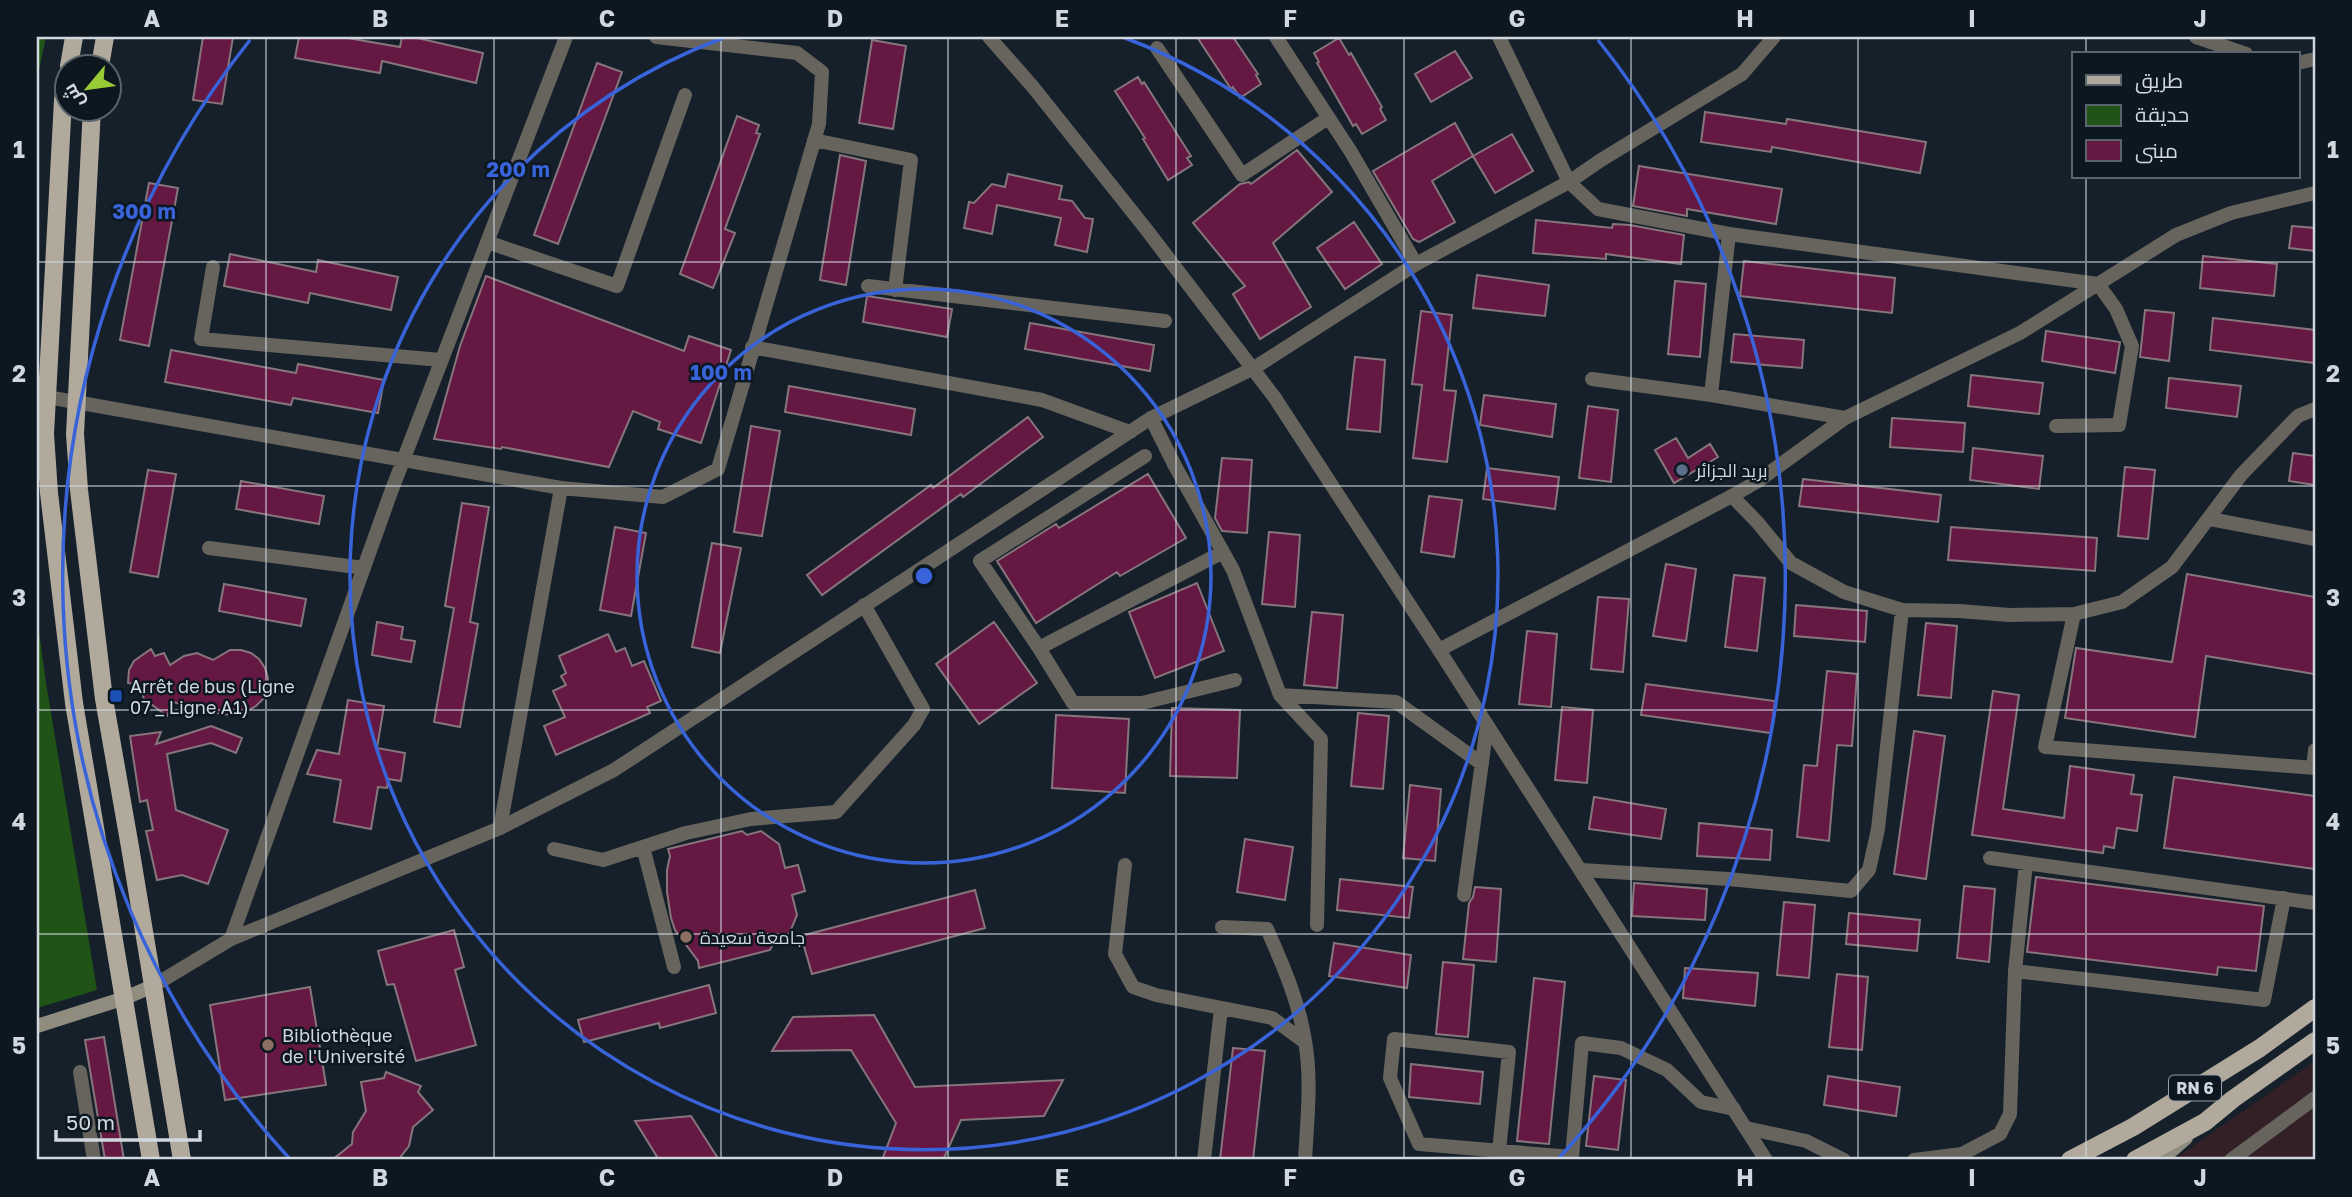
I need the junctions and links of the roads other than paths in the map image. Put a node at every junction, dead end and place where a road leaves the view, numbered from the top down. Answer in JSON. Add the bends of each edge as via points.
{"nodes":[{"id":1,"x":566,"y":37,"type":"edge"},
{"id":2,"x":656,"y":37,"type":"edge"},
{"id":3,"x":989,"y":37,"type":"edge"},
{"id":4,"x":1276,"y":37,"type":"edge"},
{"id":5,"x":1499,"y":37,"type":"edge"},
{"id":6,"x":1774,"y":37,"type":"edge"},
{"id":7,"x":2196,"y":37,"type":"edge"},
{"id":8,"x":1157,"y":48,"type":"dead end"},
{"id":9,"x":2240,"y":52,"type":"edge"},
{"id":10,"x":685,"y":95,"type":"dead end"},
{"id":11,"x":1328,"y":118,"type":"junction"},
{"id":12,"x":61,"y":122,"type":"edge"},
{"id":13,"x":91,"y":122,"type":"edge"},
{"id":14,"x":814,"y":140,"type":"junction"},
{"id":15,"x":1569,"y":182,"type":"junction"},
{"id":16,"x":2315,"y":193,"type":"edge"},
{"id":17,"x":1730,"y":234,"type":"junction"},
{"id":18,"x":487,"y":242,"type":"junction"},
{"id":19,"x":1416,"y":264,"type":"junction"},
{"id":20,"x":213,"y":267,"type":"dead end"},
{"id":21,"x":2098,"y":284,"type":"junction"},
{"id":22,"x":868,"y":286,"type":"dead end"},
{"id":23,"x":895,"y":290,"type":"junction"},
{"id":24,"x":1165,"y":321,"type":"dead end"},
{"id":25,"x":752,"y":347,"type":"junction"},
{"id":26,"x":441,"y":360,"type":"junction"},
{"id":27,"x":1254,"y":368,"type":"junction"},
{"id":28,"x":1592,"y":379,"type":"dead end"},
{"id":29,"x":1711,"y":395,"type":"junction"},
{"id":30,"x":47,"y":397,"type":"junction"},
{"id":31,"x":76,"y":404,"type":"junction"},
{"id":32,"x":2315,"y":409,"type":"edge"},
{"id":33,"x":1151,"y":418,"type":"junction"},
{"id":34,"x":1845,"y":418,"type":"junction"},
{"id":35,"x":2056,"y":426,"type":"dead end"},
{"id":36,"x":1130,"y":432,"type":"junction"},
{"id":37,"x":1145,"y":456,"type":"dead end"},
{"id":38,"x":403,"y":460,"type":"junction"},
{"id":39,"x":561,"y":488,"type":"junction"},
{"id":40,"x":1732,"y":496,"type":"junction"},
{"id":41,"x":2210,"y":519,"type":"junction"},
{"id":42,"x":2315,"y":539,"type":"edge"},
{"id":43,"x":209,"y":548,"type":"dead end"},
{"id":44,"x":1223,"y":552,"type":"junction"},
{"id":45,"x":364,"y":568,"type":"junction"},
{"id":46,"x":864,"y":605,"type":"junction"},
{"id":47,"x":1902,"y":610,"type":"junction"},
{"id":48,"x":2074,"y":614,"type":"junction"},
{"id":49,"x":1040,"y":648,"type":"junction"},
{"id":50,"x":1439,"y":650,"type":"junction"},
{"id":51,"x":1235,"y":680,"type":"dead end"},
{"id":52,"x":1280,"y":695,"type":"junction"},
{"id":53,"x":1487,"y":725,"type":"junction"},
{"id":54,"x":2315,"y":750,"type":"edge"},
{"id":55,"x":1482,"y":764,"type":"junction"},
{"id":56,"x":2314,"y":768,"type":"edge"},
{"id":57,"x":500,"y":828,"type":"junction"},
{"id":58,"x":643,"y":847,"type":"junction"},
{"id":59,"x":554,"y":849,"type":"dead end"},
{"id":60,"x":1990,"y":858,"type":"dead end"},
{"id":61,"x":2025,"y":863,"type":"junction"},
{"id":62,"x":1125,"y":865,"type":"dead end"},
{"id":63,"x":1581,"y":870,"type":"junction"},
{"id":64,"x":1464,"y":895,"type":"dead end"},
{"id":65,"x":2284,"y":898,"type":"junction"},
{"id":66,"x":2315,"y":903,"type":"edge"},
{"id":67,"x":1317,"y":925,"type":"dead end"},
{"id":68,"x":1222,"y":927,"type":"dead end"},
{"id":69,"x":231,"y":939,"type":"junction"},
{"id":70,"x":674,"y":967,"type":"dead end"},
{"id":71,"x":2015,"y":971,"type":"junction"},
{"id":72,"x":153,"y":986,"type":"junction"},
{"id":73,"x":125,"y":998,"type":"junction"},
{"id":74,"x":1221,"y":1008,"type":"junction"},
{"id":75,"x":2315,"y":1008,"type":"edge"},
{"id":76,"x":37,"y":1026,"type":"edge"},
{"id":77,"x":1306,"y":1042,"type":"junction"},
{"id":78,"x":2313,"y":1047,"type":"edge"},
{"id":79,"x":80,"y":1072,"type":"dead end"},
{"id":80,"x":2315,"y":1098,"type":"edge"},
{"id":81,"x":1734,"y":1109,"type":"junction"},
{"id":82,"x":2205,"y":1122,"type":"junction"},
{"id":83,"x":1746,"y":1128,"type":"junction"},
{"id":84,"x":1499,"y":1151,"type":"junction"},
{"id":85,"x":93,"y":1160,"type":"edge"},
{"id":86,"x":151,"y":1160,"type":"edge"},
{"id":87,"x":182,"y":1160,"type":"edge"},
{"id":88,"x":1204,"y":1160,"type":"edge"},
{"id":89,"x":1305,"y":1160,"type":"edge"},
{"id":90,"x":1766,"y":1160,"type":"edge"},
{"id":91,"x":1844,"y":1160,"type":"edge"},
{"id":92,"x":1914,"y":1160,"type":"edge"},
{"id":93,"x":2070,"y":1160,"type":"edge"},
{"id":94,"x":2135,"y":1160,"type":"edge"},
{"id":95,"x":2161,"y":1160,"type":"edge"},
{"id":96,"x":2231,"y":1160,"type":"edge"}],
"edges":[{"from":1,"to":18,"type":"street"},
{"from":2,"to":14,"type":"street","via":[[797,53],[822,72]]},
{"from":3,"to":27,"type":"street"},
{"from":4,"to":11,"type":"street"},
{"from":5,"to":15,"type":"street"},
{"from":6,"to":15,"type":"street","via":[[1742,74]]},
{"from":7,"to":9,"type":"street"},
{"from":8,"to":11,"type":"street","via":[[1242,175]]},
{"from":10,"to":18,"type":"street","via":[[617,286]]},
{"from":11,"to":19,"type":"street"},
{"from":12,"to":30,"type":"main road"},
{"from":13,"to":31,"type":"main road"},
{"from":14,"to":23,"type":"street","via":[[911,160]]},
{"from":14,"to":25,"type":"street"},
{"from":15,"to":17,"type":"street","via":[[1598,209]]},
{"from":15,"to":19,"type":"street"},
{"from":16,"to":21,"type":"street","via":[[2231,213],[2176,235]]},
{"from":17,"to":21,"type":"street"},
{"from":17,"to":29,"type":"street"},
{"from":18,"to":26,"type":"street"},
{"from":19,"to":27,"type":"street"},
{"from":20,"to":26,"type":"street","via":[[201,339]]},
{"from":21,"to":34,"type":"street","via":[[2020,333]]},
{"from":21,"to":35,"type":"street","via":[[2116,309],[2132,346],[2119,425]]},
{"from":22,"to":23,"type":"street"},
{"from":23,"to":24,"type":"street"},
{"from":25,"to":36,"type":"street","via":[[1042,400]]},
{"from":25,"to":39,"type":"street","via":[[718,469],[663,497]]},
{"from":26,"to":38,"type":"street"},
{"from":27,"to":33,"type":"street"},
{"from":27,"to":50,"type":"street"},
{"from":28,"to":29,"type":"street"},
{"from":29,"to":34,"type":"street"},
{"from":30,"to":31,"type":"street"},
{"from":30,"to":73,"type":"main road","via":[[49,493],[74,704]]},
{"from":31,"to":38,"type":"street"},
{"from":31,"to":72,"type":"main road","via":[[80,503],[104,699]]},
{"from":32,"to":41,"type":"street","via":[[2298,416],[2241,475]]},
{"from":33,"to":36,"type":"street"},
{"from":33,"to":44,"type":"street"},
{"from":34,"to":40,"type":"street"},
{"from":36,"to":46,"type":"street"},
{"from":37,"to":49,"type":"street","via":[[981,562]]},
{"from":38,"to":39,"type":"street"},
{"from":38,"to":45,"type":"street"},
{"from":39,"to":57,"type":"street"},
{"from":40,"to":47,"type":"street","via":[[1791,564],[1844,593]]},
{"from":40,"to":50,"type":"street"},
{"from":41,"to":42,"type":"street"},
{"from":41,"to":48,"type":"street","via":[[2172,567],[2122,602]]},
{"from":43,"to":45,"type":"street"},
{"from":44,"to":49,"type":"street"},
{"from":44,"to":52,"type":"street"},
{"from":45,"to":69,"type":"street"},
{"from":46,"to":57,"type":"street","via":[[614,770]]},
{"from":46,"to":58,"type":"street","via":[[923,709],[836,812],[751,819]]},
{"from":47,"to":48,"type":"street"},
{"from":47,"to":63,"type":"street","via":[[1878,829],[1869,870],[1851,891]]},
{"from":48,"to":56,"type":"street","via":[[2045,747]]},
{"from":49,"to":51,"type":"street","via":[[1073,703],[1142,703]]},
{"from":50,"to":53,"type":"street"},
{"from":52,"to":55,"type":"street","via":[[1396,702]]},
{"from":52,"to":67,"type":"street","via":[[1321,739]]},
{"from":53,"to":55,"type":"street"},
{"from":53,"to":63,"type":"street"},
{"from":54,"to":56,"type":"street"},
{"from":55,"to":64,"type":"street"},
{"from":57,"to":69,"type":"street"},
{"from":58,"to":59,"type":"street","via":[[603,860]]},
{"from":58,"to":70,"type":"street"},
{"from":60,"to":61,"type":"street"},
{"from":61,"to":65,"type":"street"},
{"from":61,"to":71,"type":"street"},
{"from":62,"to":74,"type":"street","via":[[1115,954],[1133,987]]},
{"from":63,"to":81,"type":"street"},
{"from":65,"to":66,"type":"street"},
{"from":65,"to":71,"type":"street","via":[[2264,1000]]},
{"from":68,"to":77,"type":"street","via":[[1267,929],[1288,976]]},
{"from":69,"to":72,"type":"street"},
{"from":71,"to":92,"type":"street","via":[[2010,1114],[2000,1134],[1962,1154]]},
{"from":72,"to":73,"type":"main road"},
{"from":72,"to":87,"type":"main road"},
{"from":73,"to":76,"type":"main road"},
{"from":73,"to":86,"type":"main road"},
{"from":74,"to":77,"type":"street","via":[[1272,1018]]},
{"from":74,"to":88,"type":"street"},
{"from":75,"to":93,"type":"main road","number":"RN 6","via":[[2133,1128]]},
{"from":77,"to":89,"type":"street"},
{"from":78,"to":82,"type":"main road","number":"RN 6"},
{"from":79,"to":85,"type":"street"},
{"from":80,"to":96,"type":"street"},
{"from":81,"to":83,"type":"street"},
{"from":81,"to":84,"type":"street","via":[[1701,1102],[1667,1070],[1621,1048],[1582,1044],[1572,1157]]},
{"from":82,"to":94,"type":"main road","number":"RN 6"},
{"from":82,"to":95,"type":"main road"},
{"from":83,"to":90,"type":"street"},
{"from":83,"to":91,"type":"street","via":[[1806,1141]]},
{"from":84,"to":84,"type":"street","via":[[1419,1144],[1390,1078],[1394,1040],[1509,1052]]}]}
